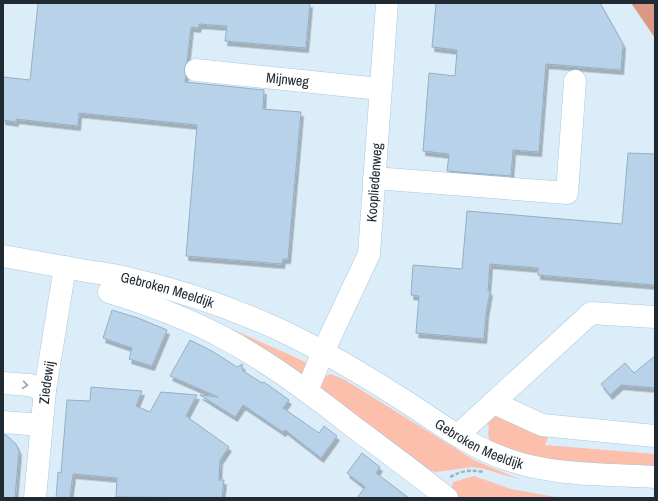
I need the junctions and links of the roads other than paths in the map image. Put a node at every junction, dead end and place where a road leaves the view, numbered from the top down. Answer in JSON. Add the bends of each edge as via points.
{"nodes":[{"id":1,"x":387,"y":3,"type":"edge"},
{"id":2,"x":196,"y":70,"type":"dead end"},
{"id":3,"x":575,"y":81,"type":"dead end"},
{"id":4,"x":380,"y":89,"type":"junction"},
{"id":5,"x":374,"y":178,"type":"junction"},
{"id":6,"x":3,"y":256,"type":"edge"},
{"id":7,"x":65,"y":267,"type":"junction"},
{"id":8,"x":109,"y":292,"type":"dead end"},
{"id":9,"x":655,"y":317,"type":"edge"},
{"id":10,"x":322,"y":352,"type":"junction"},
{"id":11,"x":3,"y":382,"type":"edge"},
{"id":12,"x":45,"y":390,"type":"junction"},
{"id":13,"x":307,"y":391,"type":"junction"},
{"id":14,"x":494,"y":402,"type":"junction"},
{"id":15,"x":3,"y":422,"type":"edge"},
{"id":16,"x":41,"y":425,"type":"junction"},
{"id":17,"x":458,"y":435,"type":"junction"},
{"id":18,"x":655,"y":436,"type":"edge"},
{"id":19,"x":655,"y":477,"type":"edge"},
{"id":20,"x":35,"y":498,"type":"edge"},
{"id":21,"x":447,"y":498,"type":"edge"}],
"edges":[{"from":1,"to":4,"type":"street","name":"Koopliedenweg"},
{"from":2,"to":4,"type":"street","name":"Mijnweg"},
{"from":3,"to":5,"type":"street","via":[[567,193]]},
{"from":4,"to":5,"type":"street","name":"Koopliedenweg"},
{"from":5,"to":10,"type":"street","name":"Koopliedenweg","via":[[368,254]]},
{"from":6,"to":7,"type":"street","name":"Gebroken Meeldijk"},
{"from":7,"to":10,"type":"street","name":"Gebroken Meeldijk","via":[[130,278],[204,299],[237,311]]},
{"from":7,"to":12,"type":"street","name":"Ziedewij"},
{"from":8,"to":13,"type":"street","name":"Gebroken Meeldijk","via":[[147,303],[181,317],[223,338]]},
{"from":9,"to":14,"type":"street","via":[[591,313]]},
{"from":10,"to":13,"type":"street"},
{"from":10,"to":17,"type":"street","name":"Gebroken Meeldijk","via":[[372,380]]},
{"from":11,"to":12,"type":"street","one_way":true},
{"from":12,"to":16,"type":"street","name":"Ziedewij"},
{"from":13,"to":21,"type":"street","name":"Gebroken Meeldijk"},
{"from":14,"to":17,"type":"street"},
{"from":14,"to":18,"type":"street","via":[[542,425]]},
{"from":15,"to":16,"type":"street"},
{"from":16,"to":20,"type":"street","name":"Ziedewij"},
{"from":17,"to":19,"type":"street","name":"Gebroken Meeldijk","via":[[486,451],[534,468],[556,472]]}]}
